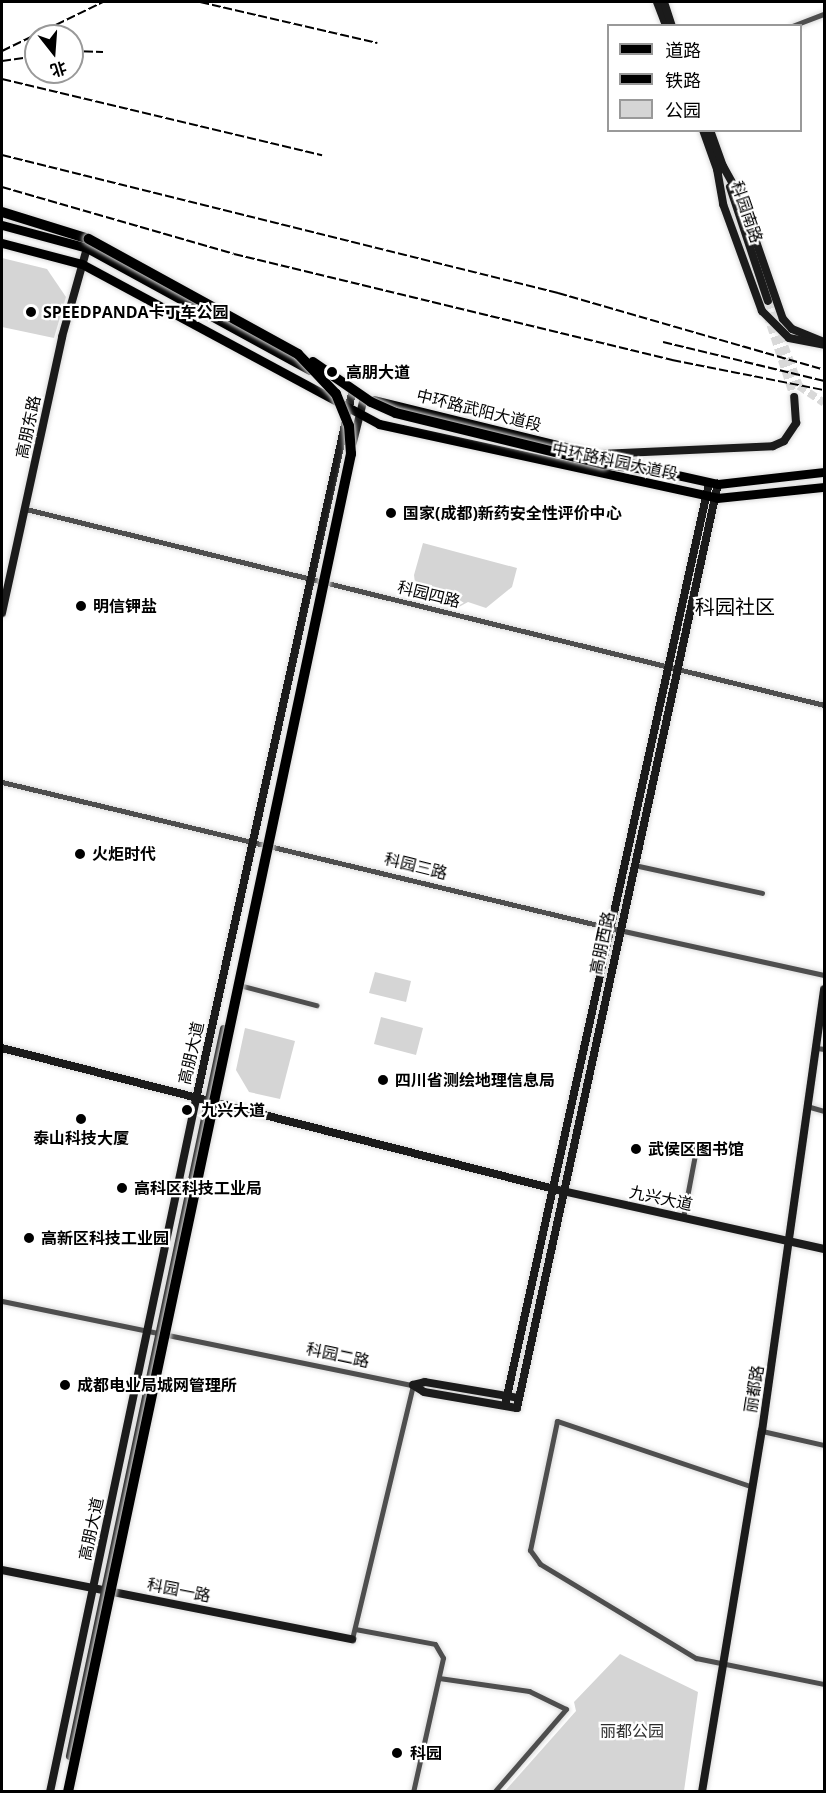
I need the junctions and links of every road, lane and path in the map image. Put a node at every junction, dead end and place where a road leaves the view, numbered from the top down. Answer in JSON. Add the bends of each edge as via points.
{"nodes":[{"id":1,"x":657,"y":2,"type":"edge"},
{"id":2,"x":664,"y":2,"type":"edge"},
{"id":3,"x":825,"y":14,"type":"edge"},
{"id":4,"x":665,"y":24,"type":"edge"},
{"id":5,"x":671,"y":24,"type":"edge"},
{"id":6,"x":798,"y":24,"type":"edge"},
{"id":7,"x":704,"y":132,"type":"edge"},
{"id":8,"x":711,"y":132,"type":"edge"},
{"id":9,"x":720,"y":168,"type":"junction"},
{"id":10,"x":2,"y":212,"type":"edge"},
{"id":11,"x":2,"y":225,"type":"edge"},
{"id":12,"x":2,"y":243,"type":"edge"},
{"id":13,"x":87,"y":248,"type":"junction"},
{"id":14,"x":82,"y":264,"type":"junction"},
{"id":15,"x":766,"y":302,"type":"junction"},
{"id":16,"x":825,"y":343,"type":"edge"},
{"id":17,"x":298,"y":354,"type":"junction"},
{"id":18,"x":352,"y":393,"type":"junction"},
{"id":19,"x":794,"y":397,"type":"tunnel mouth"},
{"id":20,"x":364,"y":398,"type":"junction"},
{"id":21,"x":349,"y":408,"type":"junction"},
{"id":22,"x":359,"y":413,"type":"junction"},
{"id":23,"x":602,"y":459,"type":"junction"},
{"id":24,"x":655,"y":470,"type":"joint"},
{"id":25,"x":825,"y":472,"type":"edge"},
{"id":26,"x":713,"y":484,"type":"junction"},
{"id":27,"x":825,"y":487,"type":"edge"},
{"id":28,"x":712,"y":497,"type":"junction"},
{"id":29,"x":26,"y":509,"type":"junction"},
{"id":30,"x":313,"y":579,"type":"junction"},
{"id":31,"x":324,"y":581,"type":"junction"},
{"id":32,"x":2,"y":613,"type":"edge"},
{"id":33,"x":674,"y":670,"type":"junction"},
{"id":34,"x":825,"y":705,"type":"edge"},
{"id":35,"x":2,"y":782,"type":"edge"},
{"id":36,"x":260,"y":842,"type":"junction"},
{"id":37,"x":634,"y":865,"type":"junction"},
{"id":38,"x":762,"y":893,"type":"dead end"},
{"id":39,"x":610,"y":928,"type":"junction"},
{"id":40,"x":620,"y":930,"type":"junction"},
{"id":41,"x":825,"y":975,"type":"edge"},
{"id":42,"x":234,"y":984,"type":"junction"},
{"id":43,"x":825,"y":989,"type":"edge"},
{"id":44,"x":316,"y":1005,"type":"dead end"},
{"id":45,"x":2,"y":1048,"type":"edge"},
{"id":46,"x":821,"y":1048,"type":"edge"},
{"id":47,"x":196,"y":1099,"type":"junction"},
{"id":48,"x":207,"y":1103,"type":"junction"},
{"id":49,"x":810,"y":1107,"type":"junction"},
{"id":50,"x":825,"y":1110,"type":"edge"},
{"id":51,"x":207,"y":1133,"type":"junction"},
{"id":52,"x":687,"y":1147,"type":"dead end"},
{"id":53,"x":683,"y":1172,"type":"dead end"},
{"id":54,"x":691,"y":1174,"type":"junction"},
{"id":55,"x":553,"y":1189,"type":"junction"},
{"id":56,"x":564,"y":1192,"type":"junction"},
{"id":57,"x":683,"y":1218,"type":"junction"},
{"id":58,"x":791,"y":1241,"type":"junction"},
{"id":59,"x":825,"y":1249,"type":"edge"},
{"id":60,"x":2,"y":1301,"type":"edge"},
{"id":61,"x":148,"y":1329,"type":"junction"},
{"id":62,"x":159,"y":1331,"type":"junction"},
{"id":63,"x":413,"y":1385,"type":"junction"},
{"id":64,"x":508,"y":1396,"type":"junction"},
{"id":65,"x":519,"y":1398,"type":"junction"},
{"id":66,"x":505,"y":1405,"type":"junction"},
{"id":67,"x":762,"y":1431,"type":"junction"},
{"id":68,"x":825,"y":1445,"type":"edge"},
{"id":69,"x":753,"y":1487,"type":"junction"},
{"id":70,"x":2,"y":1570,"type":"edge"},
{"id":71,"x":99,"y":1590,"type":"junction"},
{"id":72,"x":356,"y":1629,"type":"junction"},
{"id":73,"x":352,"y":1639,"type":"joint"},
{"id":74,"x":723,"y":1663,"type":"junction"},
{"id":75,"x":439,"y":1678,"type":"junction"},
{"id":76,"x":825,"y":1684,"type":"edge"},
{"id":77,"x":50,"y":1791,"type":"edge"},
{"id":78,"x":63,"y":1791,"type":"edge"},
{"id":79,"x":68,"y":1791,"type":"edge"},
{"id":80,"x":413,"y":1791,"type":"edge"},
{"id":81,"x":494,"y":1791,"type":"edge"},
{"id":82,"x":702,"y":1791,"type":"edge"}],
"edges":[{"from":1,"to":4,"type":"street"},
{"from":2,"to":5,"type":"street"},
{"from":3,"to":6,"type":"street"},
{"from":7,"to":9,"type":"street","name":"科园南路"},
{"from":8,"to":9,"type":"street","name":"科园南路"},
{"from":9,"to":15,"type":"street","name":"科园南路"},
{"from":10,"to":17,"type":"highway","bridge":true,"via":[[89,239]]},
{"from":11,"to":13,"type":"main road","name":"中环路武阳大道段"},
{"from":12,"to":14,"type":"main road","name":"中环路科园大道段"},
{"from":13,"to":14,"type":"street","name":"高朋东路"},
{"from":13,"to":18,"type":"main road","name":"中环路武阳大道段"},
{"from":14,"to":21,"type":"main road","name":"中环路科园大道段"},
{"from":14,"to":29,"type":"street","name":"高朋东路","via":[[62,337]]},
{"from":15,"to":16,"type":"street","via":[[792,330]]},
{"from":15,"to":16,"type":"street","via":[[772,325],[789,338]]},
{"from":17,"to":23,"type":"highway","bridge":true,"via":[[371,402],[396,413]]},
{"from":17,"to":51,"type":"highway","bridge":true,"via":[[336,394],[349,426],[351,454]]},
{"from":18,"to":20,"type":"main road","name":"中环路武阳大道段"},
{"from":18,"to":21,"type":"street","name":"高朋大道"},
{"from":19,"to":23,"type":"street","via":[[796,423],[784,441],[773,446]]},
{"from":20,"to":22,"type":"street","name":"高朋大道"},
{"from":20,"to":23,"type":"main road","name":"中环路武阳大道段"},
{"from":21,"to":22,"type":"main road","name":"中环路科园大道段"},
{"from":21,"to":30,"type":"street","name":"高朋大道"},
{"from":22,"to":28,"type":"main road","name":"中环路科园大道段","via":[[379,424]]},
{"from":22,"to":31,"type":"street","name":"高朋大道"},
{"from":23,"to":24,"type":"highway"},
{"from":24,"to":26,"type":"main road"},
{"from":25,"to":26,"type":"main road"},
{"from":26,"to":28,"type":"street","name":"高朋西路"},
{"from":27,"to":28,"type":"main road"},
{"from":28,"to":33,"type":"street","name":"高朋西路"},
{"from":29,"to":30,"type":"street","name":"科园四路"},
{"from":29,"to":32,"type":"street","name":"高朋东路"},
{"from":30,"to":31,"type":"street","name":"科园四路"},
{"from":30,"to":36,"type":"street","name":"高朋大道"},
{"from":31,"to":33,"type":"street","name":"科园四路"},
{"from":31,"to":36,"type":"street","name":"高朋大道"},
{"from":33,"to":34,"type":"street","name":"科园四路"},
{"from":33,"to":37,"type":"street","name":"高朋西路"},
{"from":33,"to":39,"type":"street","name":"高朋西路"},
{"from":35,"to":36,"type":"street","name":"科园三路"},
{"from":36,"to":39,"type":"street","name":"科园三路"},
{"from":36,"to":42,"type":"street","name":"高朋大道"},
{"from":36,"to":47,"type":"street","name":"高朋大道"},
{"from":36,"to":51,"type":"highway","bridge":true,"via":[[255,932],[221,1096]]},
{"from":37,"to":38,"type":"street"},
{"from":37,"to":40,"type":"street","name":"高朋西路"},
{"from":39,"to":40,"type":"street","name":"科园三路"},
{"from":39,"to":55,"type":"street","name":"高朋西路"},
{"from":40,"to":41,"type":"street","name":"科园三路"},
{"from":40,"to":56,"type":"street","name":"高朋西路"},
{"from":42,"to":44,"type":"street"},
{"from":42,"to":48,"type":"street","name":"高朋大道"},
{"from":43,"to":46,"type":"street","name":"丽都路"},
{"from":45,"to":47,"type":"street","name":"九兴大道"},
{"from":46,"to":49,"type":"street","name":"丽都路"},
{"from":47,"to":48,"type":"street","name":"九兴大道"},
{"from":47,"to":61,"type":"street","name":"高朋大道"},
{"from":48,"to":55,"type":"street","name":"九兴大道"},
{"from":48,"to":62,"type":"street","name":"高朋大道"},
{"from":49,"to":50,"type":"street"},
{"from":49,"to":58,"type":"street","name":"丽都路"},
{"from":51,"to":79,"type":"highway","bridge":true},
{"from":52,"to":54,"type":"street","via":[[696,1149]]},
{"from":53,"to":54,"type":"street"},
{"from":54,"to":57,"type":"street"},
{"from":55,"to":56,"type":"street","name":"九兴大道"},
{"from":55,"to":64,"type":"street","name":"高朋西路"},
{"from":56,"to":57,"type":"street","name":"九兴大道"},
{"from":56,"to":65,"type":"street","name":"高朋西路"},
{"from":57,"to":58,"type":"street","name":"九兴大道"},
{"from":58,"to":59,"type":"street","name":"九兴大道"},
{"from":58,"to":67,"type":"street","name":"丽都路"},
{"from":60,"to":61,"type":"street","name":"科园二路"},
{"from":61,"to":62,"type":"street","name":"科园二路"},
{"from":61,"to":71,"type":"street","name":"高朋大道"},
{"from":62,"to":63,"type":"street","name":"科园二路"},
{"from":62,"to":71,"type":"street","name":"高朋大道"},
{"from":63,"to":64,"type":"street","via":[[425,1382]]},
{"from":63,"to":66,"type":"street","via":[[424,1392]]},
{"from":63,"to":72,"type":"street"},
{"from":64,"to":65,"type":"street"},
{"from":64,"to":66,"type":"street","name":"高朋西路"},
{"from":65,"to":66,"type":"street","name":"高朋西路","via":[[517,1408]]},
{"from":67,"to":68,"type":"street"},
{"from":67,"to":69,"type":"street","name":"丽都路"},
{"from":69,"to":74,"type":"street","name":"丽都路"},
{"from":69,"to":74,"type":"street","via":[[557,1421],[530,1550],[540,1564],[696,1658]]},
{"from":70,"to":71,"type":"street","name":"科园一路"},
{"from":71,"to":73,"type":"street","name":"科园一路"},
{"from":71,"to":77,"type":"street","name":"高朋大道"},
{"from":71,"to":78,"type":"street","name":"高朋大道"},
{"from":72,"to":73,"type":"street"},
{"from":72,"to":75,"type":"street","via":[[435,1644],[443,1658]]},
{"from":74,"to":76,"type":"street"},
{"from":74,"to":82,"type":"street","name":"丽都路"},
{"from":75,"to":80,"type":"street"},
{"from":75,"to":81,"type":"street","via":[[529,1691],[566,1709]]}]}
